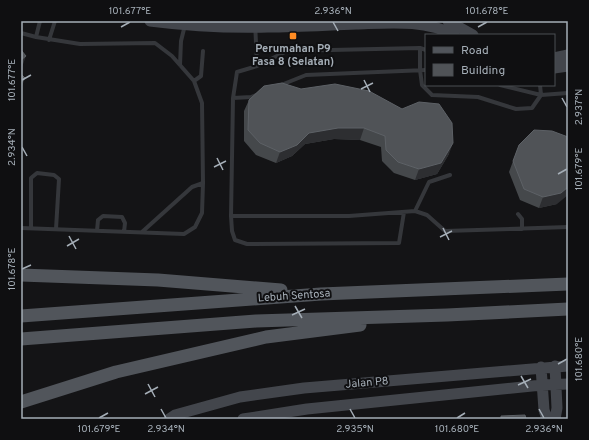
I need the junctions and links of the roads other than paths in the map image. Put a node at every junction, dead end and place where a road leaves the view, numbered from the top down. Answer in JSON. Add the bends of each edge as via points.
{"nodes":[{"id":1,"x":40,"y":21,"type":"edge"},
{"id":2,"x":55,"y":21,"type":"edge"},
{"id":3,"x":150,"y":21,"type":"edge"},
{"id":4,"x":448,"y":21,"type":"edge"},
{"id":5,"x":186,"y":23,"type":"edge"},
{"id":6,"x":255,"y":24,"type":"edge"},
{"id":7,"x":21,"y":33,"type":"edge"},
{"id":8,"x":452,"y":34,"type":"edge"},
{"id":9,"x":471,"y":34,"type":"edge"},
{"id":10,"x":36,"y":38,"type":"junction"},
{"id":11,"x":48,"y":40,"type":"junction"},
{"id":12,"x":420,"y":48,"type":"junction"},
{"id":13,"x":425,"y":50,"type":"edge"},
{"id":14,"x":203,"y":51,"type":"dead end"},
{"id":15,"x":568,"y":55,"type":"edge"},
{"id":16,"x":555,"y":58,"type":"edge"},
{"id":17,"x":180,"y":65,"type":"junction"},
{"id":18,"x":258,"y":66,"type":"junction"},
{"id":19,"x":568,"y":66,"type":"edge"},
{"id":20,"x":555,"y":68,"type":"edge"},
{"id":21,"x":420,"y":70,"type":"junction"},
{"id":22,"x":425,"y":70,"type":"edge"},
{"id":23,"x":194,"y":81,"type":"junction"},
{"id":24,"x":278,"y":86,"type":"edge"},
{"id":25,"x":504,"y":86,"type":"edge"},
{"id":26,"x":540,"y":86,"type":"edge"},
{"id":27,"x":568,"y":93,"type":"edge"},
{"id":28,"x":258,"y":95,"type":"edge"},
{"id":29,"x":541,"y":95,"type":"junction"},
{"id":30,"x":233,"y":98,"type":"junction"},
{"id":31,"x":450,"y":176,"type":"dead end"},
{"id":32,"x":203,"y":183,"type":"junction"},
{"id":33,"x":415,"y":211,"type":"junction"},
{"id":34,"x":404,"y":212,"type":"junction"},
{"id":35,"x":518,"y":214,"type":"dead end"},
{"id":36,"x":231,"y":216,"type":"junction"},
{"id":37,"x":568,"y":227,"type":"edge"},
{"id":38,"x":21,"y":228,"type":"edge"},
{"id":39,"x":31,"y":228,"type":"junction"},
{"id":40,"x":522,"y":228,"type":"junction"},
{"id":41,"x":56,"y":229,"type":"junction"},
{"id":42,"x":97,"y":231,"type":"junction"},
{"id":43,"x":124,"y":232,"type":"junction"},
{"id":44,"x":142,"y":232,"type":"junction"},
{"id":45,"x":21,"y":276,"type":"edge"},
{"id":46,"x":568,"y":284,"type":"edge"},
{"id":47,"x":321,"y":294,"type":"junction"},
{"id":48,"x":568,"y":308,"type":"edge"},
{"id":49,"x":447,"y":315,"type":"junction"},
{"id":50,"x":21,"y":316,"type":"edge"},
{"id":51,"x":21,"y":339,"type":"edge"},
{"id":52,"x":555,"y":366,"type":"junction"},
{"id":53,"x":568,"y":366,"type":"edge"},
{"id":54,"x":541,"y":367,"type":"junction"},
{"id":55,"x":556,"y":384,"type":"junction"},
{"id":56,"x":568,"y":384,"type":"edge"},
{"id":57,"x":542,"y":385,"type":"junction"},
{"id":58,"x":21,"y":402,"type":"edge"},
{"id":59,"x":169,"y":419,"type":"edge"},
{"id":60,"x":243,"y":419,"type":"edge"},
{"id":61,"x":547,"y":419,"type":"edge"},
{"id":62,"x":555,"y":419,"type":"edge"}],
"edges":[{"from":1,"to":10,"type":"lane"},
{"from":2,"to":11,"type":"lane"},
{"from":3,"to":5,"type":"street"},
{"from":4,"to":9,"type":"street"},
{"from":5,"to":6,"type":"street"},
{"from":5,"to":17,"type":"lane","via":[[181,41]]},
{"from":6,"to":8,"type":"street","via":[[423,24]]},
{"from":6,"to":18,"type":"lane"},
{"from":7,"to":10,"type":"lane"},
{"from":10,"to":11,"type":"lane"},
{"from":11,"to":17,"type":"lane","via":[[80,44],[155,43]]},
{"from":12,"to":13,"type":"lane"},
{"from":12,"to":18,"type":"lane","via":[[286,51]]},
{"from":12,"to":21,"type":"lane"},
{"from":14,"to":23,"type":"lane","via":[[201,76]]},
{"from":15,"to":16,"type":"street"},
{"from":17,"to":23,"type":"lane"},
{"from":18,"to":30,"type":"lane","via":[[237,72]]},
{"from":19,"to":20,"type":"street"},
{"from":21,"to":22,"type":"lane"},
{"from":21,"to":24,"type":"lane","via":[[306,75]]},
{"from":21,"to":29,"type":"lane","via":[[422,86],[432,95],[478,97],[516,109],[532,108]]},
{"from":23,"to":32,"type":"lane","via":[[202,102]]},
{"from":25,"to":29,"type":"lane"},
{"from":26,"to":29,"type":"lane"},
{"from":27,"to":29,"type":"lane"},
{"from":28,"to":30,"type":"lane"},
{"from":30,"to":36,"type":"lane"},
{"from":31,"to":33,"type":"lane","via":[[429,182]]},
{"from":32,"to":44,"type":"lane","via":[[192,187]]},
{"from":32,"to":44,"type":"lane","via":[[202,213],[195,227],[184,234]]},
{"from":33,"to":34,"type":"lane"},
{"from":33,"to":40,"type":"lane","via":[[427,215],[445,231]]},
{"from":34,"to":36,"type":"lane","via":[[349,216]]},
{"from":34,"to":36,"type":"lane","via":[[399,243],[247,244],[235,240]]},
{"from":35,"to":40,"type":"lane","via":[[522,219]]},
{"from":37,"to":40,"type":"lane"},
{"from":38,"to":39,"type":"lane"},
{"from":39,"to":41,"type":"lane"},
{"from":39,"to":41,"type":"lane","via":[[31,178],[37,173],[54,174],[59,179]]},
{"from":41,"to":42,"type":"lane"},
{"from":42,"to":43,"type":"lane"},
{"from":42,"to":43,"type":"lane","via":[[98,220],[103,216],[122,217],[126,223]]},
{"from":43,"to":44,"type":"lane"},
{"from":45,"to":47,"type":"main road","via":[[158,280]]},
{"from":46,"to":47,"type":"main road","name":"Lebuh Sentosa"},
{"from":47,"to":50,"type":"main road","name":"Lebuh Sentosa"},
{"from":48,"to":49,"type":"main road","name":"Lebuh Sentosa"},
{"from":49,"to":51,"type":"main road","name":"Lebuh Sentosa","via":[[256,321]]},
{"from":49,"to":58,"type":"main road","via":[[266,337],[116,372]]},
{"from":52,"to":53,"type":"street","name":"Jalan P8"},
{"from":52,"to":54,"type":"street","name":"Jalan P8"},
{"from":52,"to":55,"type":"street"},
{"from":54,"to":57,"type":"street"},
{"from":54,"to":59,"type":"street","name":"Jalan P8","via":[[304,388],[247,396],[175,415]]},
{"from":55,"to":56,"type":"street","name":"Jalan P8"},
{"from":55,"to":57,"type":"street","name":"Jalan P8"},
{"from":55,"to":62,"type":"street"},
{"from":57,"to":60,"type":"street","name":"Jalan P8","via":[[307,409]]},
{"from":57,"to":61,"type":"street"}]}
